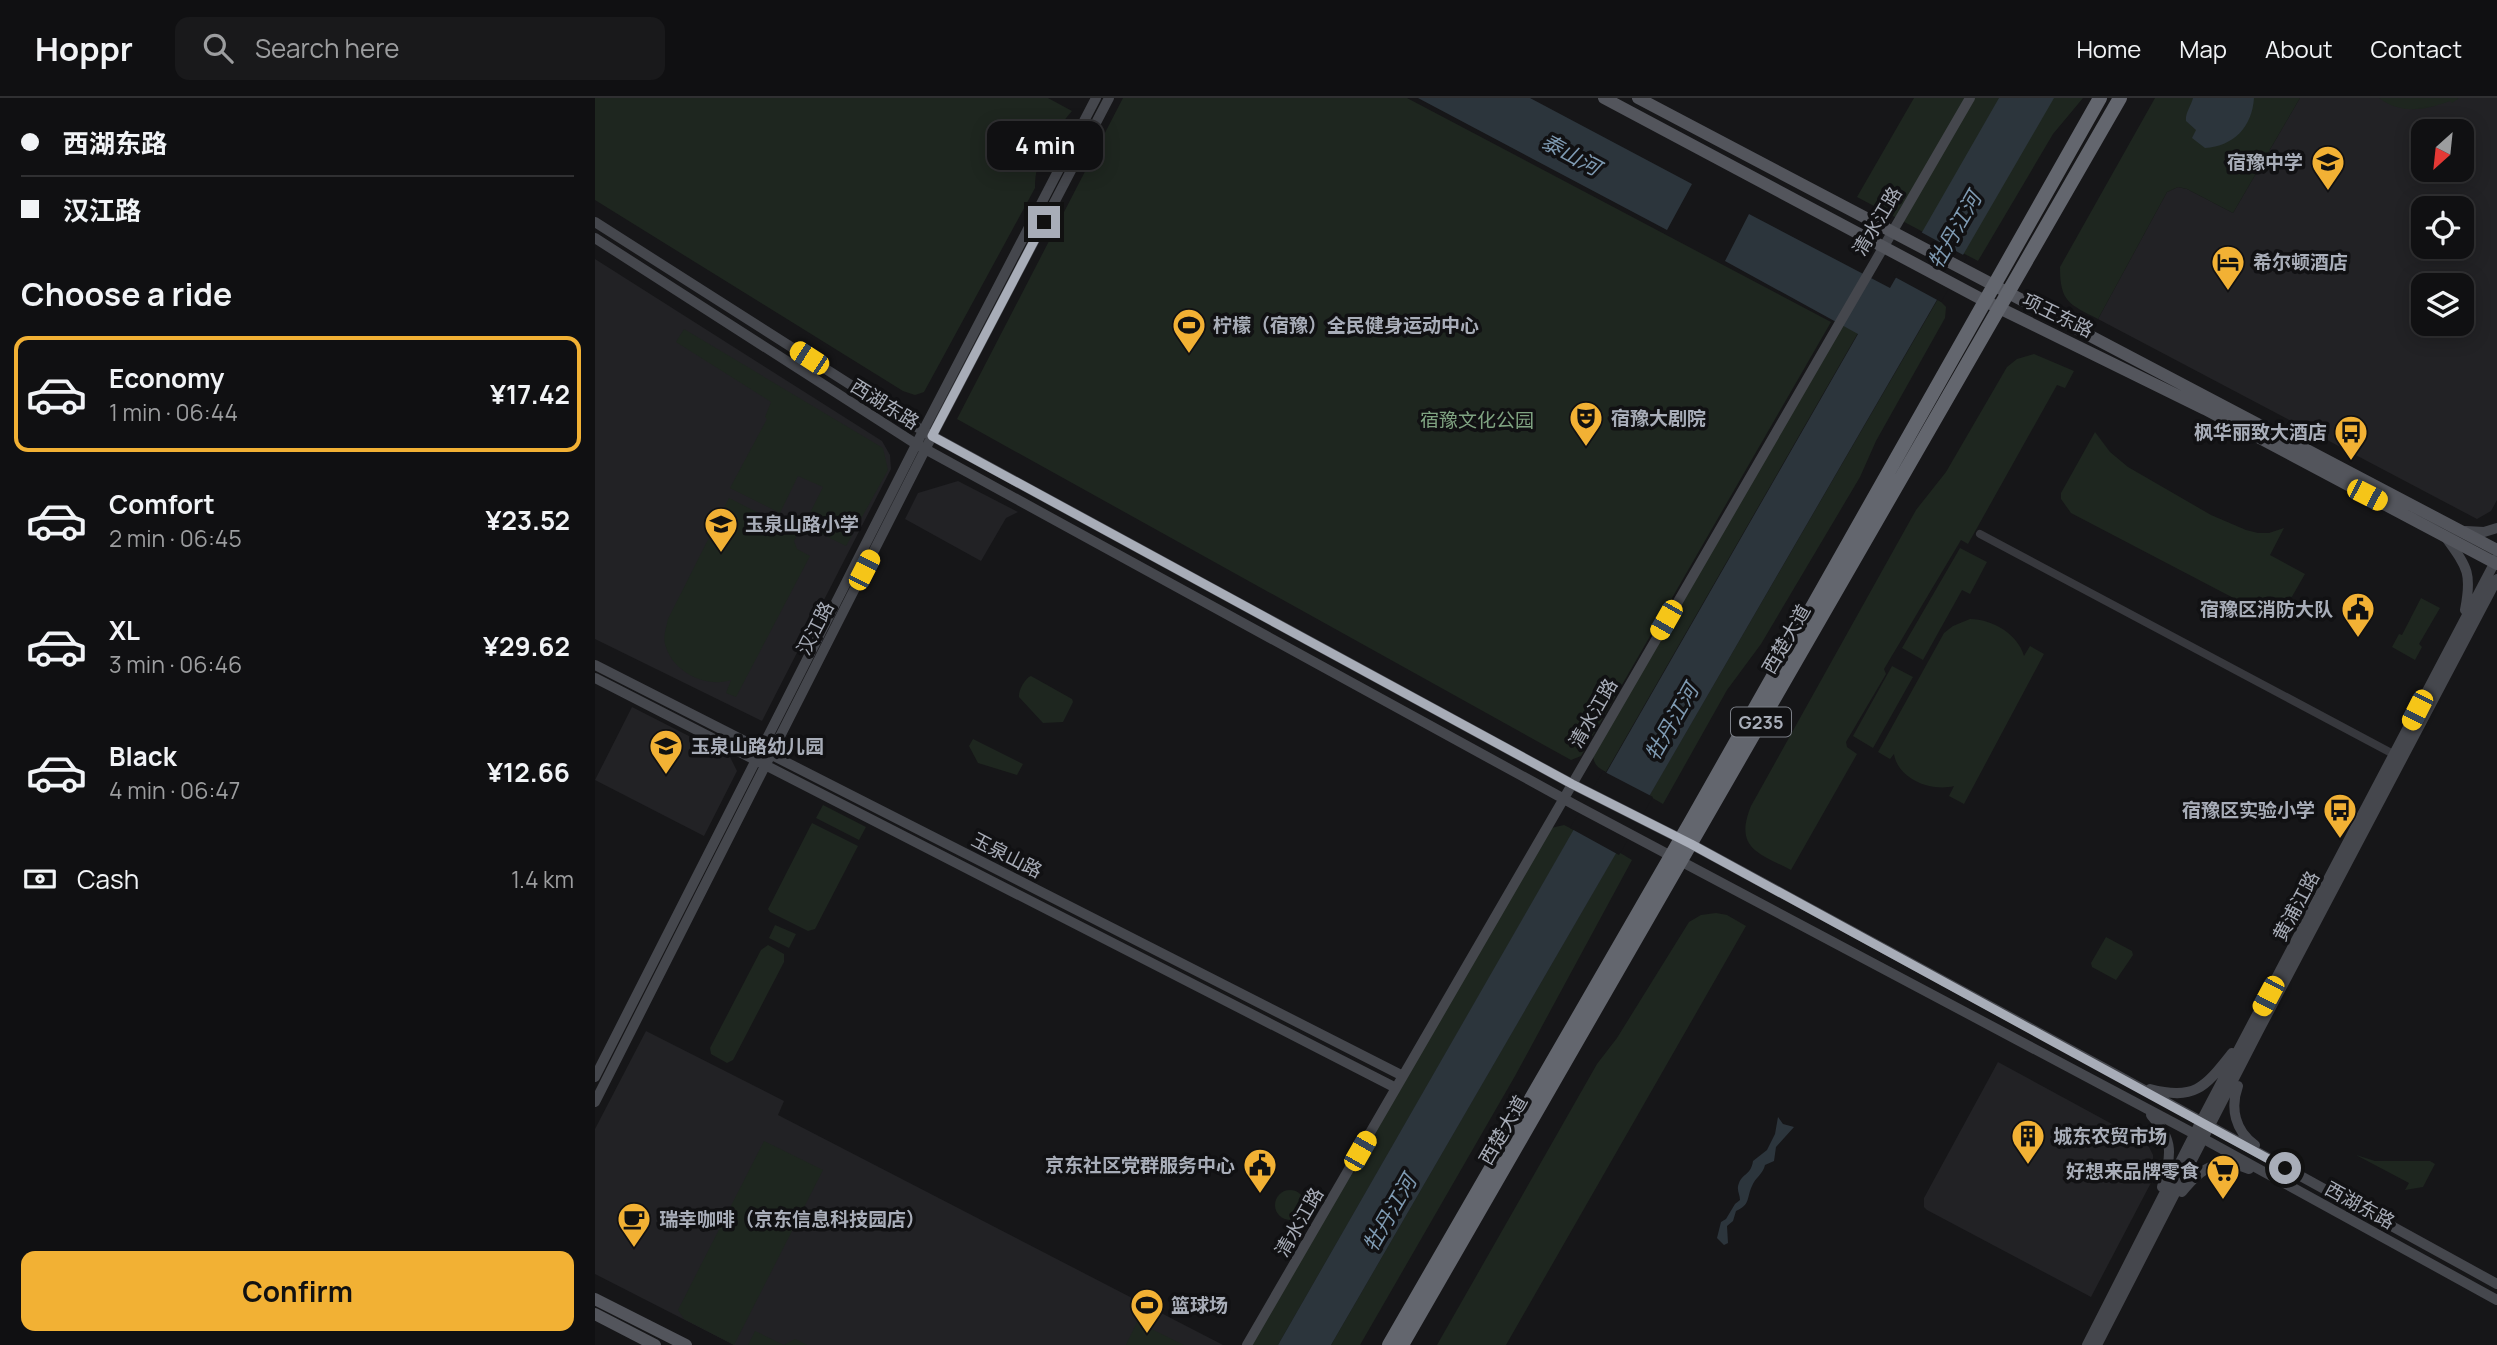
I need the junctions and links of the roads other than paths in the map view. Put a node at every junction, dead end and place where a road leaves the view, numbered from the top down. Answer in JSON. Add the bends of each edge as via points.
{"nodes":[{"id":1,"x":1096,"y":98,"type":"edge"},
{"id":2,"x":1109,"y":98,"type":"edge"},
{"id":3,"x":1604,"y":98,"type":"edge"},
{"id":4,"x":1638,"y":98,"type":"edge"},
{"id":5,"x":1970,"y":98,"type":"edge"},
{"id":6,"x":2100,"y":98,"type":"edge"},
{"id":7,"x":2120,"y":98,"type":"edge"},
{"id":8,"x":595,"y":222,"type":"edge"},
{"id":9,"x":1891,"y":232,"type":"junction"},
{"id":10,"x":595,"y":237,"type":"edge"},
{"id":11,"x":1883,"y":246,"type":"junction"},
{"id":12,"x":1993,"y":285,"type":"junction"},
{"id":13,"x":2007,"y":293,"type":"junction"},
{"id":14,"x":1992,"y":304,"type":"junction"},
{"id":15,"x":928,"y":433,"type":"junction"},
{"id":16,"x":921,"y":447,"type":"junction"},
{"id":17,"x":2497,"y":528,"type":"edge"},
{"id":18,"x":2449,"y":531,"type":"junction"},
{"id":19,"x":1980,"y":534,"type":"dead end"},
{"id":20,"x":2497,"y":559,"type":"edge"},
{"id":21,"x":2497,"y":579,"type":"edge"},
{"id":22,"x":2497,"y":594,"type":"edge"},
{"id":23,"x":2467,"y":623,"type":"junction"},
{"id":24,"x":595,"y":665,"type":"edge"},
{"id":25,"x":595,"y":678,"type":"edge"},
{"id":26,"x":766,"y":752,"type":"junction"},
{"id":27,"x":2399,"y":757,"type":"junction"},
{"id":28,"x":761,"y":763,"type":"junction"},
{"id":29,"x":1572,"y":784,"type":"junction"},
{"id":30,"x":1564,"y":798,"type":"junction"},
{"id":31,"x":1686,"y":842,"type":"junction"},
{"id":32,"x":1675,"y":859,"type":"junction"},
{"id":33,"x":2255,"y":1030,"type":"junction"},
{"id":34,"x":2117,"y":1075,"type":"junction"},
{"id":35,"x":1403,"y":1076,"type":"junction"},
{"id":36,"x":595,"y":1077,"type":"edge"},
{"id":37,"x":1396,"y":1088,"type":"junction"},
{"id":38,"x":2110,"y":1090,"type":"junction"},
{"id":39,"x":595,"y":1102,"type":"edge"},
{"id":40,"x":2206,"y":1124,"type":"junction"},
{"id":41,"x":2199,"y":1137,"type":"junction"},
{"id":42,"x":2307,"y":1180,"type":"junction"},
{"id":43,"x":2300,"y":1192,"type":"junction"},
{"id":44,"x":2161,"y":1211,"type":"junction"},
{"id":45,"x":2497,"y":1284,"type":"edge"},
{"id":46,"x":595,"y":1298,"type":"edge"},
{"id":47,"x":2497,"y":1300,"type":"edge"},
{"id":48,"x":595,"y":1314,"type":"edge"},
{"id":49,"x":655,"y":1345,"type":"edge"},
{"id":50,"x":686,"y":1345,"type":"edge"},
{"id":51,"x":1247,"y":1345,"type":"edge"},
{"id":52,"x":1389,"y":1345,"type":"edge"},
{"id":53,"x":1402,"y":1345,"type":"edge"},
{"id":54,"x":2087,"y":1345,"type":"edge"},
{"id":55,"x":2097,"y":1345,"type":"edge"}],
"edges":[{"from":1,"to":15,"type":"street","name":"汉江路"},
{"from":2,"to":15,"type":"street","name":"汉江路"},
{"from":3,"to":11,"type":"main road","name":"项王东路"},
{"from":4,"to":9,"type":"main road","name":"项王东路"},
{"from":5,"to":9,"type":"street","name":"清水江路"},
{"from":6,"to":12,"type":"highway","name":"西楚大道","number":"G235"},
{"from":7,"to":13,"type":"highway","name":"西楚大道","number":"G235"},
{"from":8,"to":15,"type":"street","name":"西湖东路"},
{"from":9,"to":11,"type":"street","name":"清水江路"},
{"from":9,"to":12,"type":"main road","name":"项王东路"},
{"from":10,"to":16,"type":"street","name":"西湖东路"},
{"from":11,"to":14,"type":"main road","name":"项王东路"},
{"from":11,"to":29,"type":"street","name":"清水江路"},
{"from":12,"to":13,"type":"main road","name":"项王东路"},
{"from":12,"to":14,"type":"highway","name":"西楚大道","number":"G235"},
{"from":13,"to":14,"type":"highway","name":"西楚大道","number":"G235"},
{"from":13,"to":18,"type":"main road","name":"项王东路"},
{"from":14,"to":18,"type":"main road","name":"项王东路"},
{"from":14,"to":31,"type":"highway","name":"西楚大道","number":"G235"},
{"from":15,"to":16,"type":"street","name":"汉江路"},
{"from":15,"to":29,"type":"street","name":"西湖东路"},
{"from":16,"to":26,"type":"street","name":"汉江路"},
{"from":16,"to":30,"type":"street","name":"西湖东路"},
{"from":17,"to":18,"type":"street","via":[[2484,533]]},
{"from":18,"to":20,"type":"main road","name":"项王东路"},
{"from":18,"to":23,"type":"street","via":[[2468,571]]},
{"from":19,"to":27,"type":"street"},
{"from":20,"to":23,"type":"street","name":"黄浦江路"},
{"from":21,"to":23,"type":"street","name":"黄浦江路"},
{"from":22,"to":23,"type":"street"},
{"from":23,"to":27,"type":"street","name":"黄浦江路"},
{"from":24,"to":26,"type":"street","name":"玉泉山路"},
{"from":25,"to":28,"type":"street","name":"玉泉山路"},
{"from":26,"to":28,"type":"street","name":"汉江路"},
{"from":26,"to":35,"type":"street","name":"玉泉山路"},
{"from":27,"to":33,"type":"street","name":"黄浦江路"},
{"from":28,"to":36,"type":"street","name":"汉江路"},
{"from":28,"to":37,"type":"street","name":"玉泉山路"},
{"from":28,"to":39,"type":"street","name":"汉江路"},
{"from":29,"to":30,"type":"street","name":"清水江路"},
{"from":29,"to":31,"type":"street","name":"西湖东路"},
{"from":30,"to":32,"type":"street","name":"西湖东路"},
{"from":30,"to":35,"type":"street","name":"清水江路"},
{"from":31,"to":32,"type":"highway","name":"西楚大道","number":"G235"},
{"from":31,"to":34,"type":"street","name":"西湖东路"},
{"from":32,"to":38,"type":"street","name":"西湖东路"},
{"from":32,"to":52,"type":"highway","name":"西楚大道","number":"G235"},
{"from":32,"to":53,"type":"highway","name":"西楚大道","number":"G235"},
{"from":33,"to":34,"type":"street","via":[[2204,1086],[2189,1093],[2150,1089]]},
{"from":33,"to":40,"type":"street","name":"黄浦江路"},
{"from":33,"to":42,"type":"street","via":[[2234,1095],[2234,1114],[2250,1142]]},
{"from":34,"to":40,"type":"street","name":"西湖东路"},
{"from":35,"to":37,"type":"street","name":"清水江路"},
{"from":37,"to":51,"type":"street","name":"清水江路"},
{"from":38,"to":41,"type":"street","name":"西湖东路"},
{"from":38,"to":44,"type":"street","via":[[2163,1127],[2169,1160]]},
{"from":40,"to":41,"type":"street","name":"黄浦江路"},
{"from":40,"to":42,"type":"street","name":"西湖东路"},
{"from":41,"to":43,"type":"street","name":"西湖东路"},
{"from":41,"to":44,"type":"street","name":"黄浦江路"},
{"from":42,"to":45,"type":"street","name":"西湖东路"},
{"from":43,"to":44,"type":"street","via":[[2246,1167],[2217,1164],[2193,1178]]},
{"from":43,"to":47,"type":"street","name":"西湖东路"},
{"from":44,"to":54,"type":"street","name":"黄浦江路"},
{"from":44,"to":55,"type":"street","name":"黄浦江路"},
{"from":46,"to":50,"type":"main road"},
{"from":48,"to":49,"type":"main road"}]}
